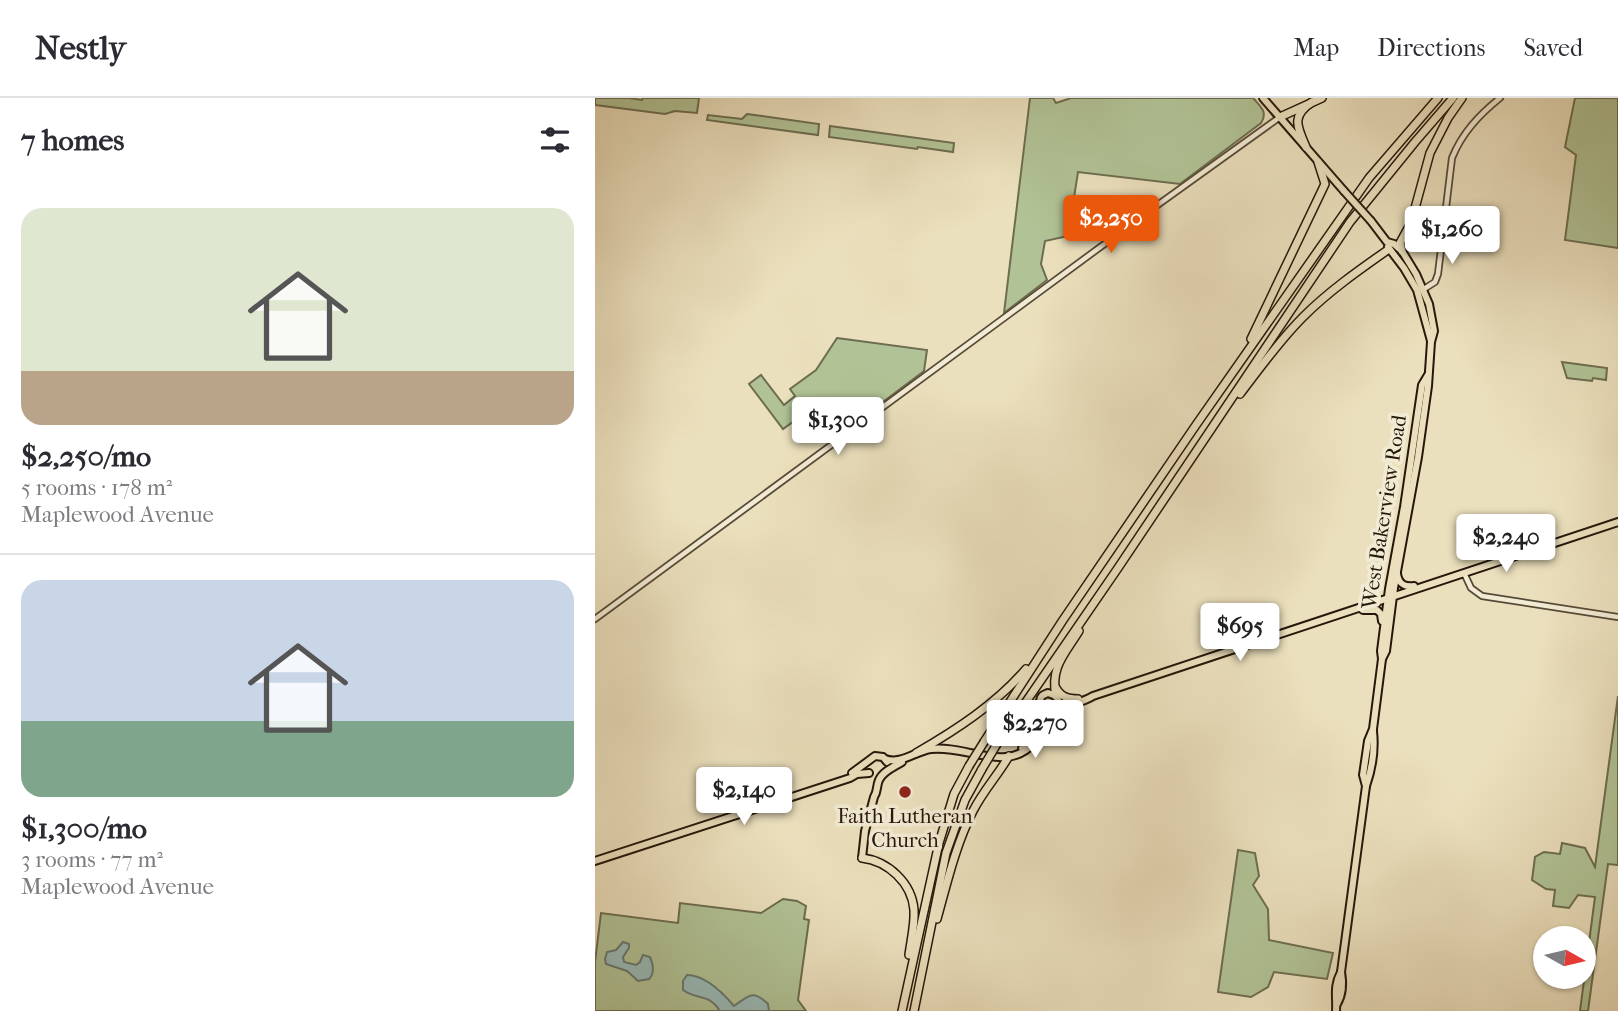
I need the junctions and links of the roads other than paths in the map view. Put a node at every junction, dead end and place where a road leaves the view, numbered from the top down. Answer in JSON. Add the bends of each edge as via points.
{"nodes":[{"id":1,"x":1263,"y":98,"type":"edge"},
{"id":2,"x":1322,"y":98,"type":"edge"},
{"id":3,"x":1438,"y":98,"type":"edge"},
{"id":4,"x":1453,"y":98,"type":"edge"},
{"id":5,"x":1462,"y":98,"type":"edge"},
{"id":6,"x":1500,"y":98,"type":"edge"},
{"id":7,"x":1311,"y":100,"type":"edge"},
{"id":8,"x":1280,"y":117,"type":"junction"},
{"id":9,"x":1306,"y":147,"type":"junction"},
{"id":10,"x":1318,"y":162,"type":"junction"},
{"id":11,"x":1335,"y":181,"type":"junction"},
{"id":12,"x":1325,"y":184,"type":"junction"},
{"id":13,"x":1388,"y":245,"type":"junction"},
{"id":14,"x":1402,"y":251,"type":"junction"},
{"id":15,"x":1424,"y":289,"type":"junction"},
{"id":16,"x":1431,"y":342,"type":"junction"},
{"id":17,"x":1429,"y":373,"type":"junction"},
{"id":18,"x":1195,"y":425,"type":"junction"},
{"id":19,"x":1203,"y":442,"type":"junction"},
{"id":20,"x":1410,"y":470,"type":"junction"},
{"id":21,"x":1411,"y":499,"type":"junction"},
{"id":22,"x":1618,"y":522,"type":"edge"},
{"id":23,"x":1118,"y":568,"type":"junction"},
{"id":24,"x":1398,"y":569,"type":"junction"},
{"id":25,"x":1464,"y":573,"type":"junction"},
{"id":26,"x":1437,"y":582,"type":"junction"},
{"id":27,"x":1390,"y":597,"type":"junction"},
{"id":28,"x":1344,"y":614,"type":"junction"},
{"id":29,"x":1618,"y":617,"type":"edge"},
{"id":30,"x":595,"y":619,"type":"edge"},
{"id":31,"x":1063,"y":620,"type":"junction"},
{"id":32,"x":1383,"y":637,"type":"junction"},
{"id":33,"x":1382,"y":659,"type":"junction"},
{"id":34,"x":1054,"y":685,"type":"junction"},
{"id":35,"x":1093,"y":696,"type":"junction"},
{"id":36,"x":1057,"y":697,"type":"junction"},
{"id":37,"x":1078,"y":699,"type":"junction"},
{"id":38,"x":1040,"y":707,"type":"junction"},
{"id":39,"x":1054,"y":712,"type":"junction"},
{"id":40,"x":938,"y":749,"type":"junction"},
{"id":41,"x":916,"y":753,"type":"junction"},
{"id":42,"x":993,"y":756,"type":"junction"},
{"id":43,"x":1009,"y":757,"type":"junction"},
{"id":44,"x":885,"y":759,"type":"junction"},
{"id":45,"x":867,"y":762,"type":"junction"},
{"id":46,"x":885,"y":773,"type":"junction"},
{"id":47,"x":870,"y":774,"type":"junction"},
{"id":48,"x":841,"y":780,"type":"junction"},
{"id":49,"x":874,"y":797,"type":"junction"},
{"id":50,"x":862,"y":858,"type":"joint"},
{"id":51,"x":595,"y":861,"type":"edge"},
{"id":52,"x":922,"y":974,"type":"junction"},
{"id":53,"x":1336,"y":1007,"type":"edge"},
{"id":54,"x":902,"y":1011,"type":"edge"},
{"id":55,"x":914,"y":1011,"type":"edge"}],
"edges":[{"from":1,"to":8,"type":"main road","name":"West Bakerview Road"},
{"from":2,"to":7,"type":"highway"},
{"from":3,"to":18,"type":"highway","via":[[1369,178]]},
{"from":4,"to":19,"type":"highway","via":[[1350,222]]},
{"from":5,"to":14,"type":"highway","via":[[1430,153],[1411,223],[1400,243]]},
{"from":6,"to":15,"type":"street","via":[[1470,125],[1452,158],[1438,274]]},
{"from":7,"to":8,"type":"highway"},
{"from":7,"to":9,"type":"highway","via":[[1298,119]]},
{"from":8,"to":9,"type":"main road","name":"West Bakerview Road"},
{"from":8,"to":30,"type":"street"},
{"from":9,"to":10,"type":"main road","name":"West Bakerview Road"},
{"from":10,"to":11,"type":"main road","name":"West Bakerview Road"},
{"from":10,"to":12,"type":"highway"},
{"from":11,"to":12,"type":"highway"},
{"from":11,"to":13,"type":"main road","name":"West Bakerview Road","bridge":true},
{"from":12,"to":18,"type":"highway","via":[[1254,335]]},
{"from":13,"to":14,"type":"main road","name":"West Bakerview Road"},
{"from":13,"to":16,"type":"main road","name":"West Bakerview Road","via":[[1417,290]]},
{"from":13,"to":19,"type":"highway","via":[[1303,317]]},
{"from":14,"to":15,"type":"main road","name":"West Bakerview Road"},
{"from":15,"to":16,"type":"main road","name":"West Bakerview Road","via":[[1434,331]]},
{"from":16,"to":17,"type":"main road","name":"West Bakerview Road"},
{"from":17,"to":20,"type":"main road","name":"West Bakerview Road","via":[[1422,385]]},
{"from":17,"to":21,"type":"main road","name":"West Bakerview Road"},
{"from":18,"to":31,"type":"highway"},
{"from":19,"to":23,"type":"highway"},
{"from":20,"to":21,"type":"main road"},
{"from":20,"to":27,"type":"main road","name":"West Bakerview Road"},
{"from":21,"to":24,"type":"main road","name":"West Bakerview Road"},
{"from":22,"to":25,"type":"main road"},
{"from":23,"to":34,"type":"highway","via":[[1057,667]]},
{"from":23,"to":52,"type":"highway","bridge":true,"via":[[997,744],[958,817],[946,853]]},
{"from":24,"to":26,"type":"main road","via":[[1399,581],[1407,587]]},
{"from":24,"to":27,"type":"main road","name":"West Bakerview Road"},
{"from":25,"to":26,"type":"main road"},
{"from":25,"to":29,"type":"street","via":[[1471,588],[1482,596]]},
{"from":26,"to":27,"type":"main road"},
{"from":27,"to":28,"type":"main road"},
{"from":27,"to":32,"type":"main road","name":"West Bakerview Road"},
{"from":27,"to":33,"type":"main road","name":"West Bakerview Road"},
{"from":28,"to":32,"type":"main road","via":[[1377,610]]},
{"from":28,"to":35,"type":"main road"},
{"from":31,"to":41,"type":"highway","via":[[995,700]]},
{"from":31,"to":54,"type":"highway","bridge":true,"via":[[954,794]]},
{"from":32,"to":33,"type":"main road","name":"West Bakerview Road"},
{"from":33,"to":53,"type":"main road","name":"West Bakerview Road","via":[[1341,997]]},
{"from":34,"to":36,"type":"highway"},
{"from":34,"to":37,"type":"highway","via":[[1063,696]]},
{"from":35,"to":37,"type":"main road"},
{"from":35,"to":39,"type":"main road"},
{"from":36,"to":37,"type":"main road","via":[[1069,703]]},
{"from":36,"to":38,"type":"main road","via":[[1043,695]]},
{"from":36,"to":39,"type":"main road","via":[[1059,706]]},
{"from":38,"to":39,"type":"main road","via":[[1046,713]]},
{"from":38,"to":42,"type":"main road","via":[[1037,729],[1026,745]]},
{"from":39,"to":43,"type":"main road","via":[[1044,720],[1031,746]]},
{"from":40,"to":41,"type":"main road"},
{"from":40,"to":42,"type":"main road"},
{"from":40,"to":46,"type":"main road"},
{"from":41,"to":44,"type":"main road","via":[[894,761]]},
{"from":42,"to":43,"type":"main road"},
{"from":43,"to":52,"type":"highway","via":[[969,819]]},
{"from":44,"to":45,"type":"main road","via":[[876,755]]},
{"from":44,"to":46,"type":"main road"},
{"from":45,"to":47,"type":"main road"},
{"from":45,"to":48,"type":"main road"},
{"from":46,"to":47,"type":"main road"},
{"from":46,"to":49,"type":"main road"},
{"from":47,"to":48,"type":"main road","via":[[861,772]]},
{"from":47,"to":49,"type":"main road"},
{"from":48,"to":51,"type":"main road"},
{"from":49,"to":50,"type":"main road"},
{"from":50,"to":54,"type":"highway","via":[[891,870],[913,901]]},
{"from":52,"to":55,"type":"highway"}]}
